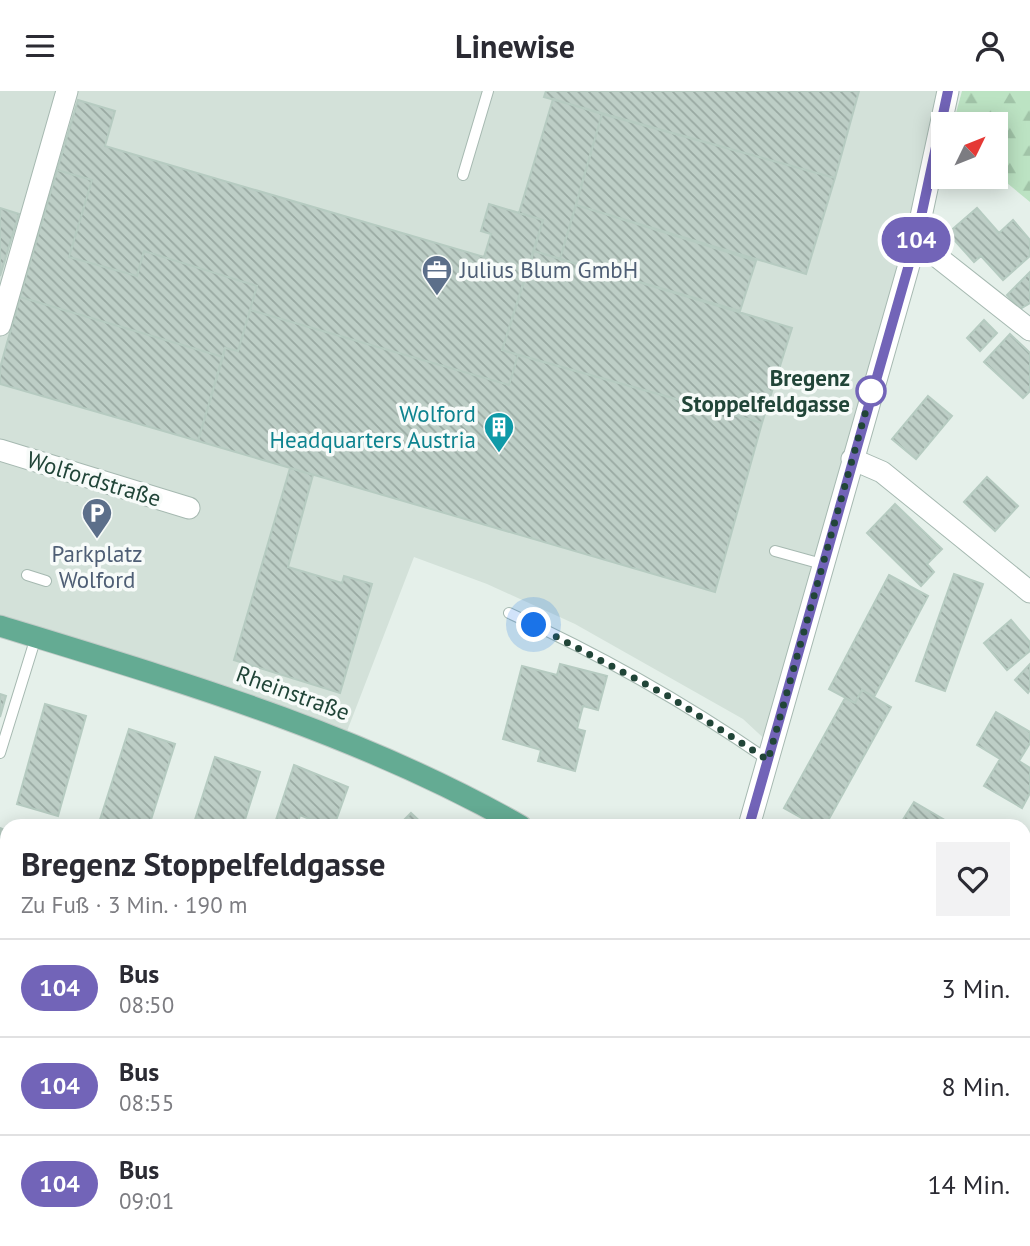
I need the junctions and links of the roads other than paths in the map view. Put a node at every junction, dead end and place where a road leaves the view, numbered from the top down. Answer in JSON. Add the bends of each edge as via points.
{"nodes":[{"id":1,"x":67,"y":91,"type":"edge"},
{"id":2,"x":488,"y":91,"type":"edge"},
{"id":3,"x":948,"y":91,"type":"edge"},
{"id":4,"x":463,"y":175,"type":"dead end"},
{"id":5,"x":916,"y":240,"type":"junction"},
{"id":6,"x":0,"y":325,"type":"edge"},
{"id":7,"x":1030,"y":330,"type":"edge"},
{"id":8,"x":0,"y":450,"type":"edge"},
{"id":9,"x":852,"y":459,"type":"junction"},
{"id":10,"x":189,"y":508,"type":"dead end"},
{"id":11,"x":775,"y":551,"type":"dead end"},
{"id":12,"x":822,"y":564,"type":"junction"},
{"id":13,"x":27,"y":575,"type":"dead end"},
{"id":14,"x":46,"y":581,"type":"dead end"},
{"id":15,"x":1030,"y":593,"type":"edge"},
{"id":16,"x":509,"y":614,"type":"dead end"},
{"id":17,"x":0,"y":626,"type":"edge"},
{"id":18,"x":36,"y":637,"type":"junction"},
{"id":19,"x":0,"y":753,"type":"edge"},
{"id":20,"x":768,"y":760,"type":"junction"},
{"id":21,"x":507,"y":819,"type":"edge"},
{"id":22,"x":751,"y":819,"type":"edge"}],
"edges":[{"from":1,"to":6,"type":"street"},
{"from":2,"to":4,"type":"lane"},
{"from":3,"to":5,"type":"street"},
{"from":5,"to":7,"type":"street"},
{"from":5,"to":9,"type":"street"},
{"from":8,"to":10,"type":"street","name":"Wolfordstraße"},
{"from":9,"to":12,"type":"street"},
{"from":9,"to":15,"type":"street","via":[[882,472]]},
{"from":11,"to":12,"type":"lane"},
{"from":12,"to":20,"type":"street"},
{"from":13,"to":14,"type":"lane"},
{"from":16,"to":20,"type":"lane","via":[[668,696]]},
{"from":17,"to":18,"type":"main road","name":"Rheinstraße"},
{"from":18,"to":19,"type":"lane"},
{"from":18,"to":21,"type":"main road","name":"Rheinstraße","via":[[344,739]]},
{"from":20,"to":22,"type":"street"}]}
